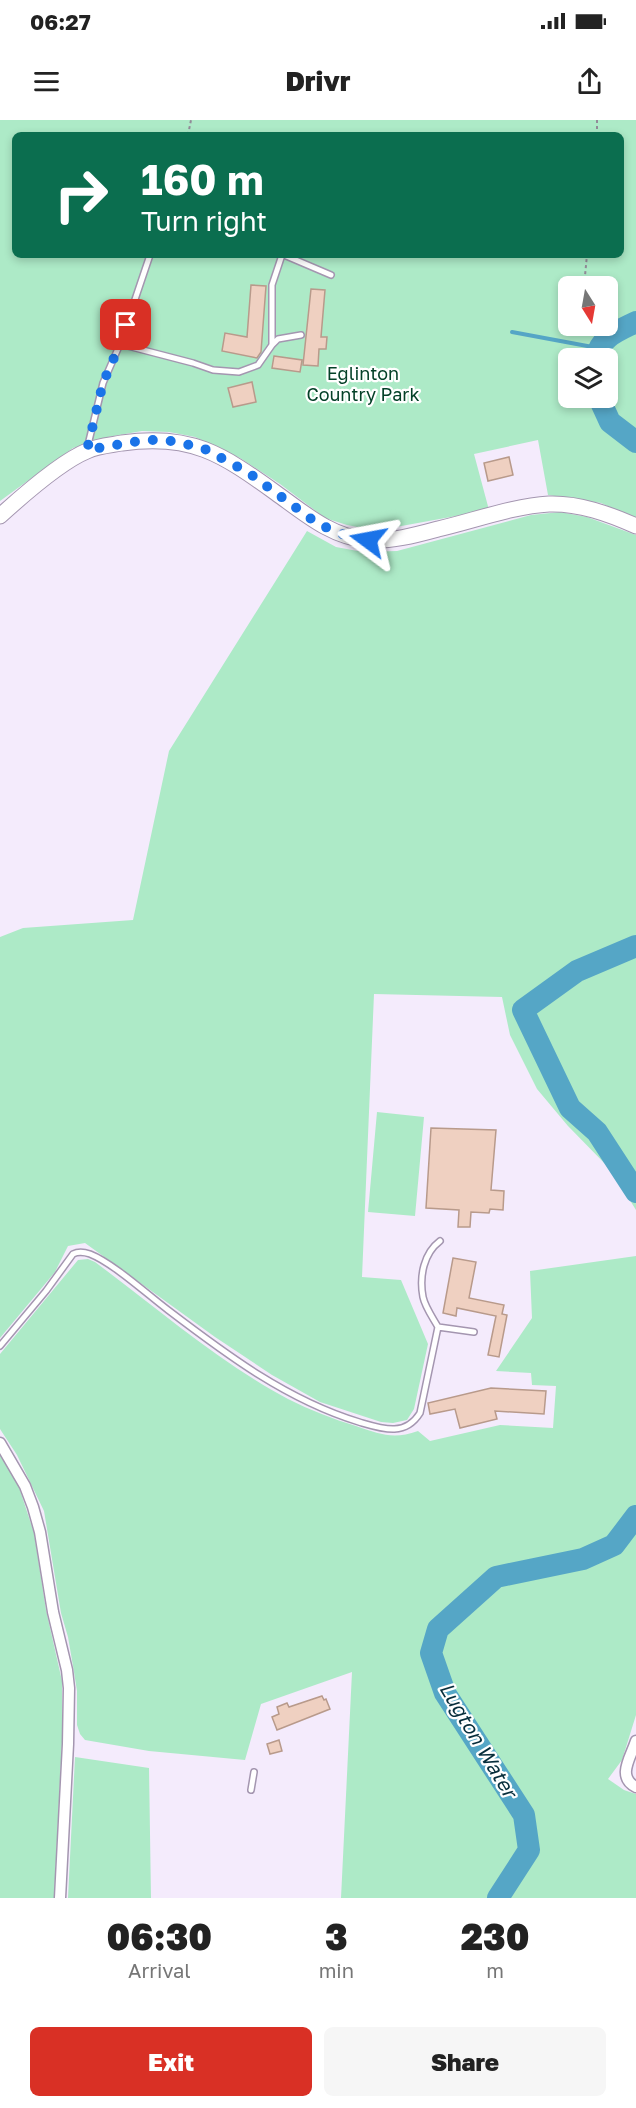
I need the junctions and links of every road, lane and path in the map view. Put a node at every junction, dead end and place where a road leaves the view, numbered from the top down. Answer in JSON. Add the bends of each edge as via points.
{"nodes":[{"id":1,"x":149,"y":258,"type":"edge"},
{"id":2,"x":282,"y":258,"type":"edge"},
{"id":3,"x":290,"y":258,"type":"edge"},
{"id":4,"x":587,"y":258,"type":"edge"},
{"id":5,"x":331,"y":275,"type":"dead end"},
{"id":6,"x":585,"y":276,"type":"edge"},
{"id":7,"x":301,"y":335,"type":"dead end"},
{"id":8,"x":120,"y":344,"type":"junction"},
{"id":9,"x":272,"y":345,"type":"junction"},
{"id":10,"x":87,"y":450,"type":"junction"},
{"id":11,"x":0,"y":516,"type":"edge"},
{"id":12,"x":636,"y":526,"type":"edge"},
{"id":13,"x":440,"y":1240,"type":"dead end"},
{"id":14,"x":438,"y":1327,"type":"junction"},
{"id":15,"x":474,"y":1332,"type":"dead end"},
{"id":16,"x":0,"y":1346,"type":"edge"},
{"id":17,"x":0,"y":1443,"type":"edge"},
{"id":18,"x":636,"y":1741,"type":"edge"},
{"id":19,"x":254,"y":1772,"type":"dead end"},
{"id":20,"x":636,"y":1787,"type":"edge"},
{"id":21,"x":251,"y":1790,"type":"dead end"},
{"id":22,"x":60,"y":1898,"type":"edge"}],
"edges":[{"from":1,"to":8,"type":"lane"},
{"from":2,"to":9,"type":"lane","via":[[272,285]]},
{"from":3,"to":5,"type":"lane"},
{"from":4,"to":6,"type":"path"},
{"from":7,"to":9,"type":"lane","via":[[278,339]]},
{"from":8,"to":9,"type":"lane","via":[[213,370],[239,372],[258,364]]},
{"from":8,"to":10,"type":"lane","via":[[103,383]]},
{"from":10,"to":11,"type":"main road"},
{"from":10,"to":12,"type":"main road","via":[[145,440],[203,448],[249,473],[318,524],[368,540],[429,532],[550,504],[589,508]]},
{"from":13,"to":14,"type":"lane","via":[[425,1257],[422,1284],[423,1298]]},
{"from":14,"to":15,"type":"lane"},
{"from":14,"to":16,"type":"lane","via":[[420,1413],[414,1423],[395,1429],[344,1417],[289,1393],[208,1340],[112,1267],[84,1252],[73,1254]]},
{"from":17,"to":22,"type":"street","via":[[33,1507],[67,1670],[68,1744]]},
{"from":18,"to":20,"type":"street","via":[[625,1777]]},
{"from":19,"to":21,"type":"lane"}]}
